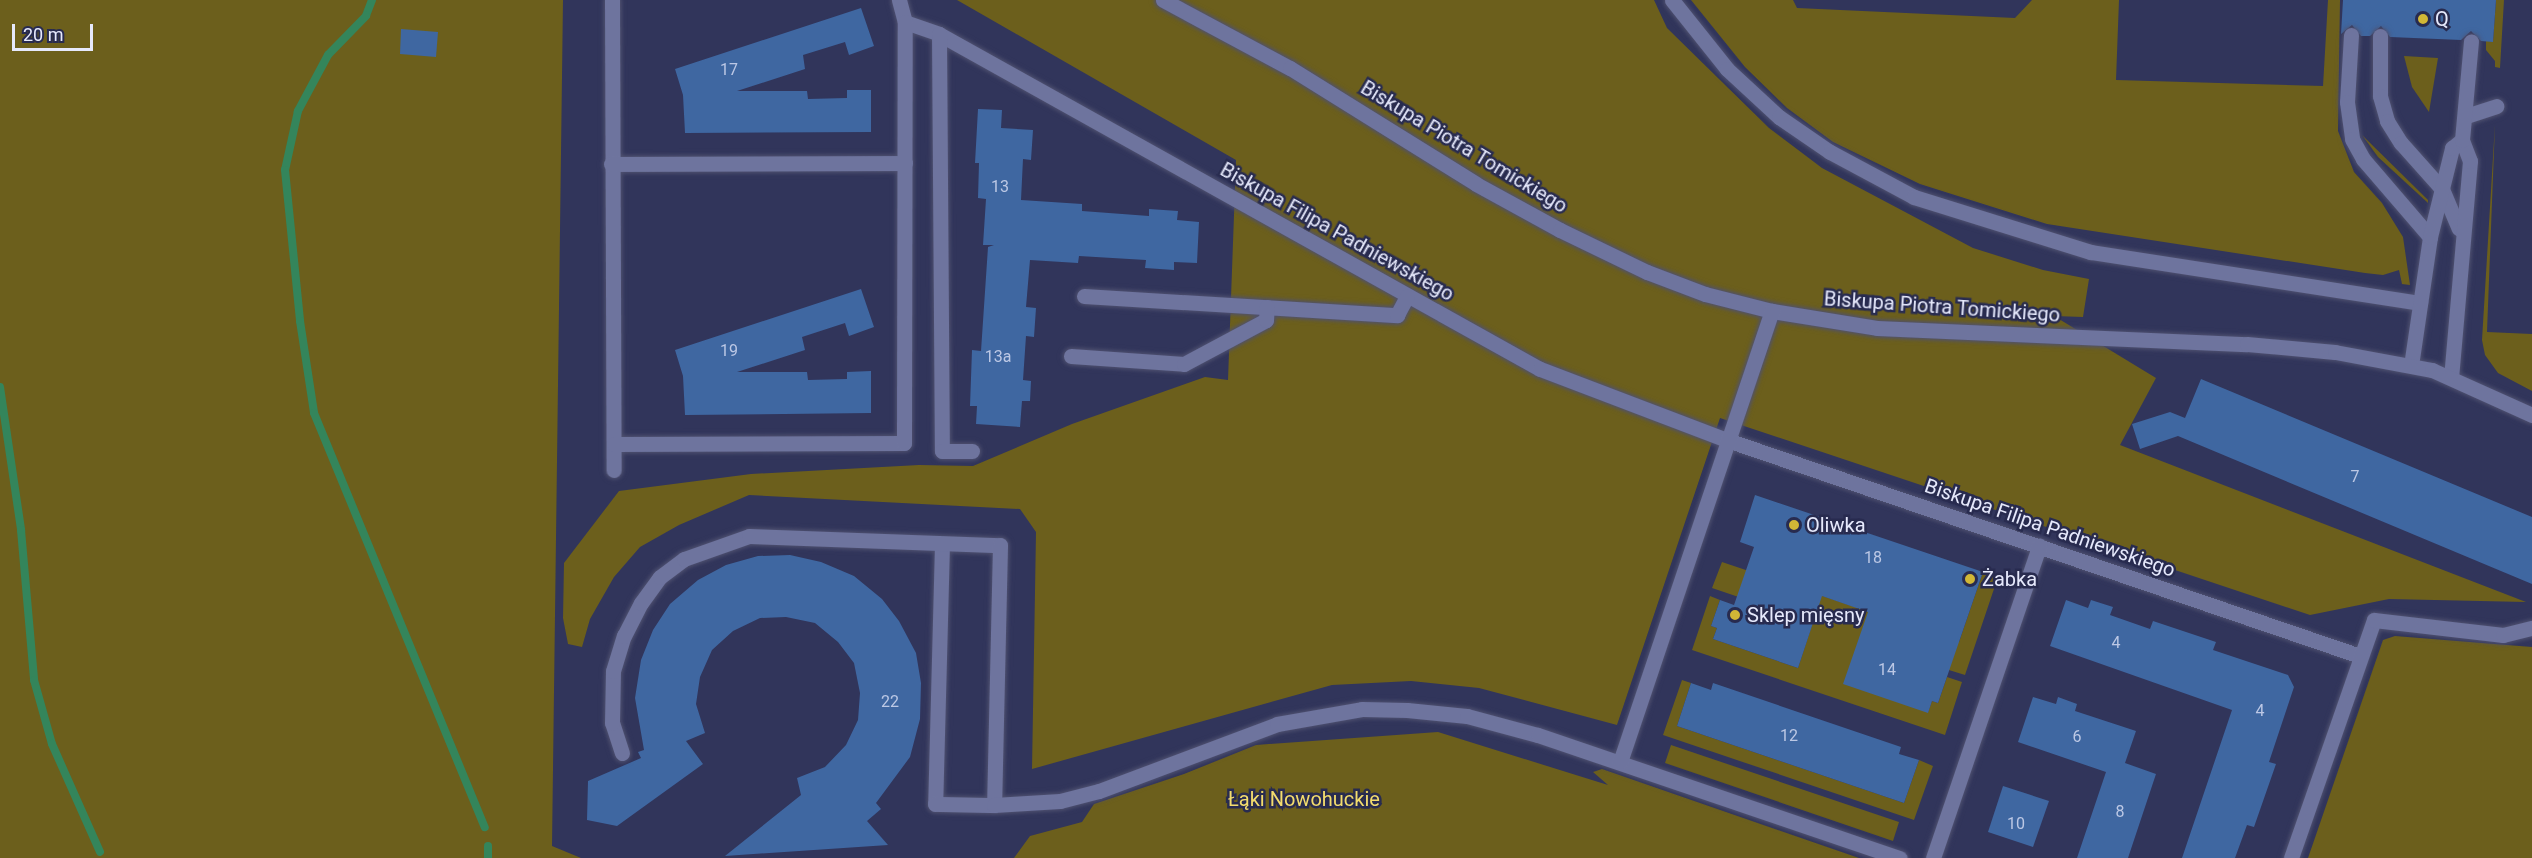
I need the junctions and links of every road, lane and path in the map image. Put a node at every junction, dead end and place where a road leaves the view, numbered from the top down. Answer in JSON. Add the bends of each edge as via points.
{"nodes":[{"id":1,"x":612,"y":0,"type":"edge"},
{"id":2,"x":899,"y":0,"type":"edge"},
{"id":3,"x":1163,"y":0,"type":"edge"},
{"id":4,"x":1672,"y":0,"type":"edge"},
{"id":5,"x":905,"y":22,"type":"junction"},
{"id":6,"x":939,"y":34,"type":"junction"},
{"id":7,"x":2351,"y":35,"type":"dead end"},
{"id":8,"x":2380,"y":36,"type":"dead end"},
{"id":9,"x":2471,"y":41,"type":"dead end"},
{"id":10,"x":2496,"y":106,"type":"dead end"},
{"id":11,"x":2466,"y":116,"type":"junction"},
{"id":12,"x":2462,"y":140,"type":"junction"},
{"id":13,"x":905,"y":163,"type":"junction"},
{"id":14,"x":611,"y":164,"type":"junction"},
{"id":15,"x":2442,"y":189,"type":"junction"},
{"id":16,"x":2460,"y":234,"type":"junction"},
{"id":17,"x":2430,"y":237,"type":"junction"},
{"id":18,"x":1084,"y":296,"type":"dead end"},
{"id":19,"x":1407,"y":296,"type":"junction"},
{"id":20,"x":2420,"y":303,"type":"junction"},
{"id":21,"x":1267,"y":308,"type":"junction"},
{"id":22,"x":1772,"y":311,"type":"junction"},
{"id":23,"x":1071,"y":356,"type":"dead end"},
{"id":24,"x":2411,"y":365,"type":"junction"},
{"id":25,"x":2451,"y":378,"type":"junction"},
{"id":26,"x":2532,"y":416,"type":"edge"},
{"id":27,"x":1726,"y":441,"type":"junction"},
{"id":28,"x":614,"y":444,"type":"junction"},
{"id":29,"x":972,"y":451,"type":"dead end"},
{"id":30,"x":614,"y":470,"type":"dead end"},
{"id":31,"x":942,"y":544,"type":"junction"},
{"id":32,"x":2039,"y":546,"type":"junction"},
{"id":33,"x":2532,"y":628,"type":"edge"},
{"id":34,"x":2360,"y":656,"type":"junction"},
{"id":35,"x":622,"y":753,"type":"dead end"},
{"id":36,"x":1620,"y":762,"type":"junction"},
{"id":37,"x":994,"y":805,"type":"junction"},
{"id":38,"x":1900,"y":858,"type":"edge"},
{"id":39,"x":1933,"y":858,"type":"edge"},
{"id":40,"x":2291,"y":858,"type":"edge"}],
"edges":[{"from":1,"to":14,"type":"street"},
{"from":2,"to":5,"type":"street"},
{"from":3,"to":22,"type":"street","name":"Biskupa Piotra Tomickiego","via":[[1290,68],[1476,184],[1560,230],[1647,272],[1705,294]]},
{"from":4,"to":20,"type":"street","via":[[1727,69],[1779,117],[1830,152],[1914,197],[2091,252]]},
{"from":5,"to":6,"type":"street","name":"Biskupa Filipa Padniewskiego"},
{"from":5,"to":13,"type":"street"},
{"from":6,"to":19,"type":"street","name":"Biskupa Filipa Padniewskiego"},
{"from":6,"to":29,"type":"street","via":[[942,451]]},
{"from":7,"to":17,"type":"street","via":[[2348,102],[2352,139],[2362,159]]},
{"from":8,"to":15,"type":"street","via":[[2380,96],[2387,121]]},
{"from":9,"to":11,"type":"street"},
{"from":10,"to":11,"type":"street"},
{"from":11,"to":12,"type":"street"},
{"from":12,"to":15,"type":"street","via":[[2452,147]]},
{"from":12,"to":16,"type":"street","via":[[2470,161]]},
{"from":13,"to":14,"type":"street"},
{"from":13,"to":28,"type":"street","via":[[904,443]]},
{"from":14,"to":28,"type":"street"},
{"from":15,"to":16,"type":"street"},
{"from":15,"to":17,"type":"street"},
{"from":16,"to":25,"type":"street"},
{"from":17,"to":20,"type":"street"},
{"from":18,"to":21,"type":"street"},
{"from":19,"to":21,"type":"street","via":[[1397,315]]},
{"from":19,"to":27,"type":"street","name":"Biskupa Filipa Padniewskiego","via":[[1539,369]]},
{"from":20,"to":24,"type":"street"},
{"from":21,"to":23,"type":"street","via":[[1266,320],[1184,364]]},
{"from":22,"to":24,"type":"street","name":"Biskupa Piotra Tomickiego","via":[[1877,328],[2287,346]]},
{"from":22,"to":27,"type":"street"},
{"from":24,"to":25,"type":"street","name":"Biskupa Piotra Tomickiego"},
{"from":25,"to":26,"type":"street","name":"Biskupa Piotra Tomickiego"},
{"from":27,"to":32,"type":"street","name":"Biskupa Filipa Padniewskiego"},
{"from":27,"to":36,"type":"street"},
{"from":28,"to":30,"type":"street"},
{"from":31,"to":35,"type":"street","via":[[749,536],[684,558],[660,577],[641,603],[621,644],[611,697],[612,723]]},
{"from":31,"to":37,"type":"street","via":[[1000,545]]},
{"from":31,"to":37,"type":"street","via":[[935,804]]},
{"from":32,"to":34,"type":"street","name":"Biskupa Filipa Padniewskiego"},
{"from":32,"to":39,"type":"street"},
{"from":33,"to":34,"type":"street","via":[[2502,635],[2374,620]]},
{"from":34,"to":40,"type":"street"},
{"from":36,"to":37,"type":"street","via":[[1467,716],[1362,709],[1276,724],[1099,791],[1030,804]]},
{"from":36,"to":38,"type":"street"}]}
